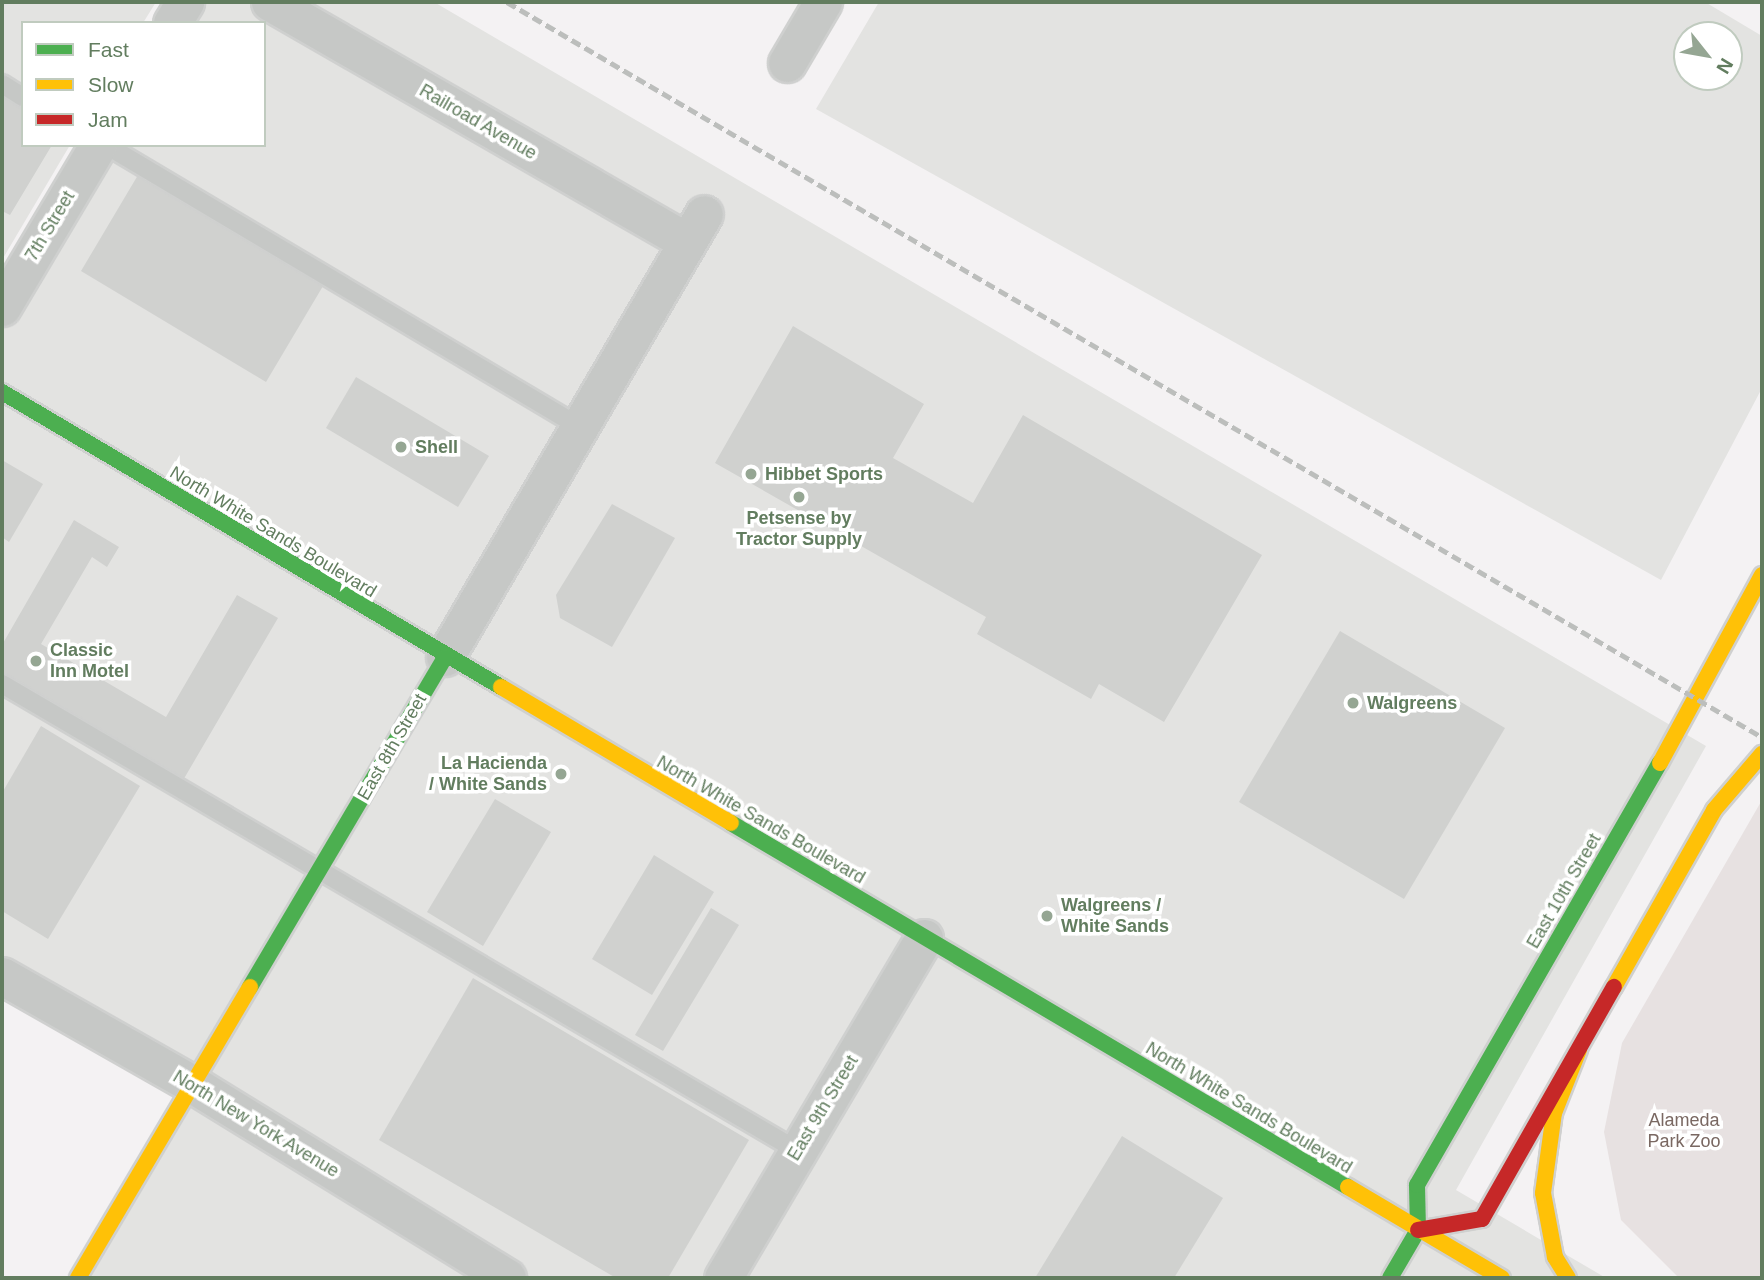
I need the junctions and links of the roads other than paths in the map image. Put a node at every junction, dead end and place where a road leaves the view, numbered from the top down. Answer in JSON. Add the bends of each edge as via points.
{"nodes":[{"id":1,"x":185,"y":2,"type":"edge"},
{"id":2,"x":270,"y":2,"type":"edge"},
{"id":3,"x":823,"y":2,"type":"edge"},
{"id":4,"x":173,"y":21,"type":"edge"},
{"id":5,"x":787,"y":63,"type":"dead end"},
{"id":6,"x":2,"y":84,"type":"edge"},
{"id":7,"x":21,"y":96,"type":"edge"},
{"id":8,"x":97,"y":147,"type":"edge"},
{"id":9,"x":109,"y":147,"type":"edge"},
{"id":10,"x":695,"y":228,"type":"joint"},
{"id":11,"x":2,"y":307,"type":"edge"},
{"id":12,"x":2,"y":392,"type":"edge"},
{"id":13,"x":580,"y":426,"type":"junction"},
{"id":14,"x":1762,"y":575,"type":"edge"},
{"id":15,"x":445,"y":657,"type":"junction"},
{"id":16,"x":2,"y":684,"type":"edge"},
{"id":17,"x":1762,"y":754,"type":"edge"},
{"id":18,"x":319,"y":871,"type":"junction"},
{"id":19,"x":924,"y":938,"type":"junction"},
{"id":20,"x":2,"y":976,"type":"edge"},
{"id":21,"x":1579,"y":1050,"type":"junction"},
{"id":22,"x":192,"y":1084,"type":"junction"},
{"id":23,"x":798,"y":1151,"type":"junction"},
{"id":24,"x":1418,"y":1230,"type":"junction"},
{"id":25,"x":78,"y":1278,"type":"edge"},
{"id":26,"x":508,"y":1278,"type":"edge"},
{"id":27,"x":723,"y":1278,"type":"edge"},
{"id":28,"x":1390,"y":1278,"type":"edge"},
{"id":29,"x":1502,"y":1278,"type":"edge"},
{"id":30,"x":1568,"y":1278,"type":"edge"}],
"edges":[{"from":1,"to":4,"type":"street"},
{"from":2,"to":10,"type":"street","name":"Railroad Avenue"},
{"from":3,"to":5,"type":"street"},
{"from":6,"to":7,"type":"lane"},
{"from":8,"to":11,"type":"street","name":"7th Street"},
{"from":9,"to":13,"type":"lane"},
{"from":10,"to":13,"type":"street","name":"East 8th Street"},
{"from":12,"to":15,"type":"main road","name":"North White Sands Boulevard"},
{"from":13,"to":15,"type":"street","name":"East 8th Street"},
{"from":14,"to":24,"type":"main road","name":"East 10th Street","via":[[1657,768],[1417,1185]]},
{"from":15,"to":18,"type":"main road","name":"East 8th Street"},
{"from":15,"to":19,"type":"main road","name":"North White Sands Boulevard"},
{"from":16,"to":18,"type":"lane"},
{"from":17,"to":21,"type":"main road","via":[[1714,810]]},
{"from":18,"to":22,"type":"main road","name":"East 8th Street"},
{"from":18,"to":23,"type":"lane"},
{"from":19,"to":23,"type":"street","name":"East 9th Street"},
{"from":19,"to":24,"type":"main road","name":"North White Sands Boulevard"},
{"from":20,"to":22,"type":"street","name":"North New York Avenue"},
{"from":21,"to":24,"type":"main road","via":[[1482,1219]]},
{"from":21,"to":30,"type":"main road","via":[[1554,1113],[1544,1193],[1555,1257]]},
{"from":22,"to":25,"type":"main road","name":"East 8th Street"},
{"from":22,"to":26,"type":"street","name":"North New York Avenue"},
{"from":23,"to":27,"type":"street","name":"East 9th Street"},
{"from":24,"to":28,"type":"main road"},
{"from":24,"to":29,"type":"main road","name":"North White Sands Boulevard"}]}
